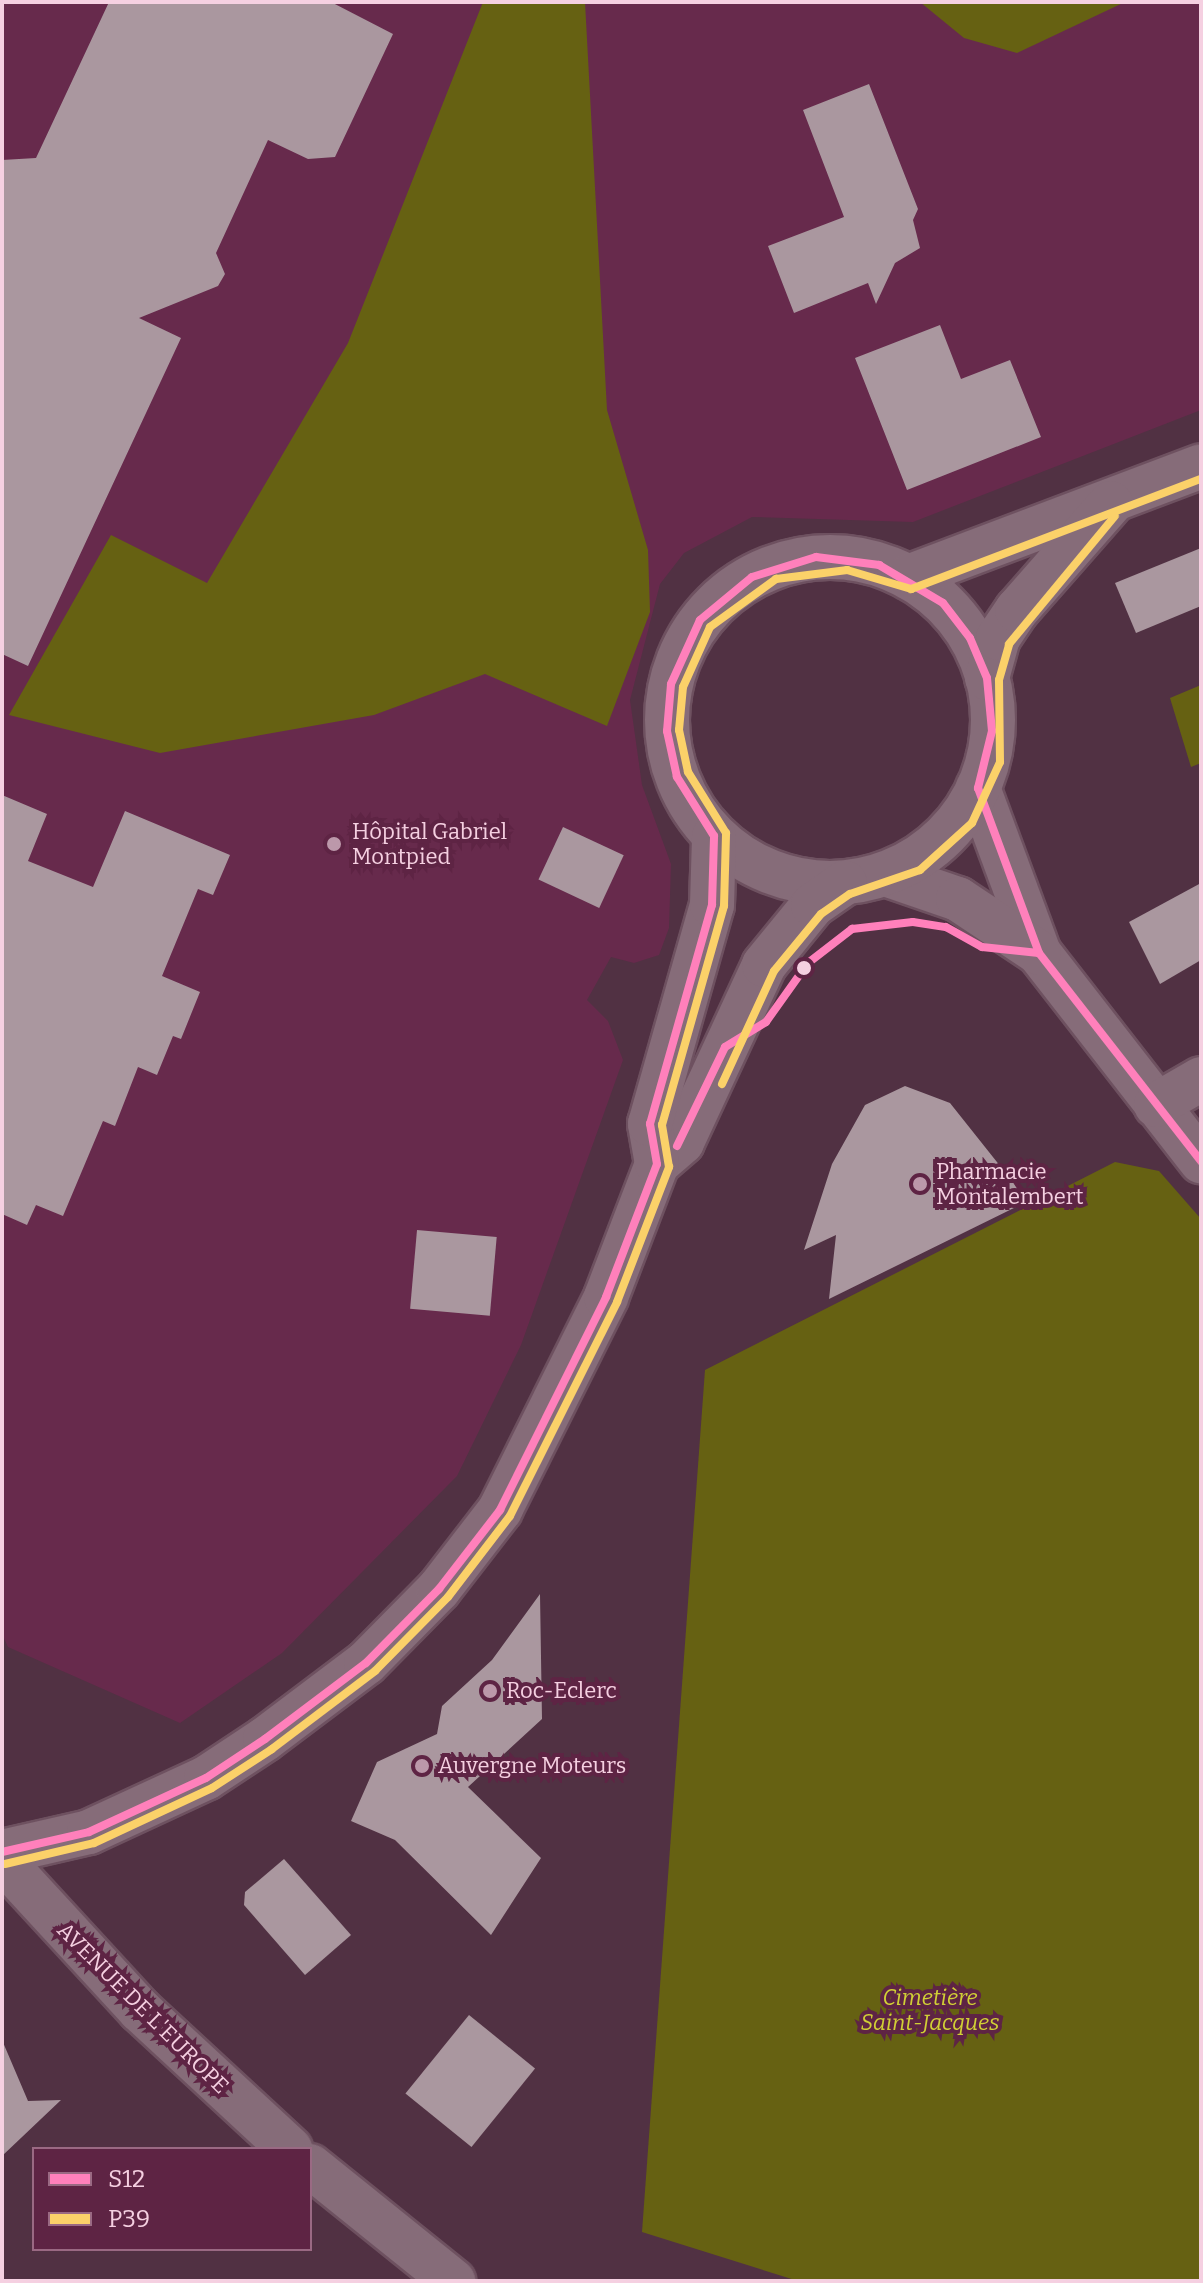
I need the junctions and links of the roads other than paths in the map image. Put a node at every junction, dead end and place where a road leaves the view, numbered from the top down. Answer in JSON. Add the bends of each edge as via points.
{"nodes":[{"id":1,"x":1201,"y":466,"type":"edge"},
{"id":2,"x":1111,"y":503,"type":"junction"},
{"id":3,"x":908,"y":577,"type":"junction"},
{"id":4,"x":987,"y":678,"type":"junction"},
{"id":5,"x":978,"y":788,"type":"junction"},
{"id":6,"x":714,"y":836,"type":"junction"},
{"id":7,"x":865,"y":879,"type":"junction"},
{"id":8,"x":1039,"y":953,"type":"junction"},
{"id":9,"x":1201,"y":1079,"type":"edge"},
{"id":10,"x":1156,"y":1105,"type":"junction"},
{"id":11,"x":1201,"y":1161,"type":"edge"},
{"id":12,"x":657,"y":1164,"type":"junction"},
{"id":13,"x":2,"y":1852,"type":"edge"},
{"id":14,"x":2,"y":1860,"type":"edge"},
{"id":15,"x":288,"y":2147,"type":"edge"},
{"id":16,"x":312,"y":2168,"type":"edge"},
{"id":17,"x":453,"y":2281,"type":"edge"}],
"edges":[{"from":1,"to":2,"type":"main road"},
{"from":2,"to":3,"type":"main road"},
{"from":2,"to":4,"type":"main road","via":[[1017,610],[998,638]]},
{"from":3,"to":4,"type":"main road","via":[[943,603]]},
{"from":3,"to":6,"type":"main road","via":[[848,558],[794,561],[743,583],[700,620],[671,684],[667,731],[677,777]]},
{"from":4,"to":5,"type":"main road","via":[[992,731]]},
{"from":5,"to":7,"type":"main road","via":[[940,840]]},
{"from":5,"to":8,"type":"main road"},
{"from":6,"to":7,"type":"main road","via":[[775,874]]},
{"from":6,"to":12,"type":"main road","via":[[712,905],[650,1124]]},
{"from":7,"to":8,"type":"main road","via":[[958,899]]},
{"from":7,"to":12,"type":"main road","via":[[813,905],[764,965],[682,1142]]},
{"from":8,"to":10,"type":"main road"},
{"from":9,"to":10,"type":"main road"},
{"from":10,"to":11,"type":"main road"},
{"from":12,"to":13,"type":"main road","via":[[547,1424],[500,1510],[439,1589],[366,1663],[206,1778],[89,1832]]},
{"from":14,"to":15,"type":"main road","name":"AVENUE DE L'EUROPE","via":[[140,2010]]},
{"from":16,"to":17,"type":"main road"}]}
